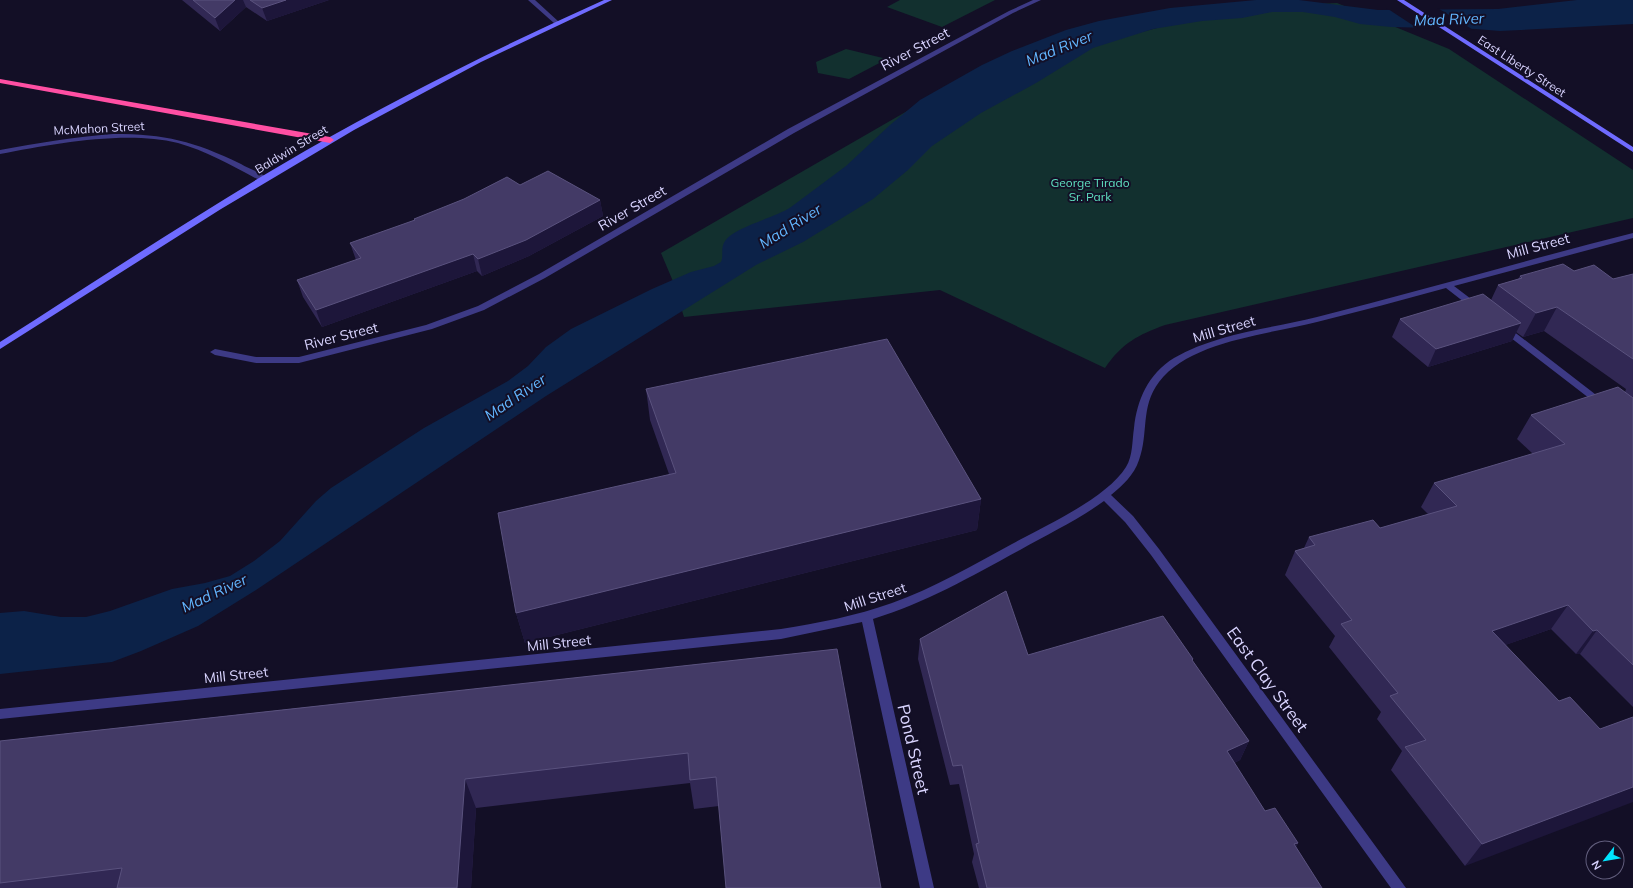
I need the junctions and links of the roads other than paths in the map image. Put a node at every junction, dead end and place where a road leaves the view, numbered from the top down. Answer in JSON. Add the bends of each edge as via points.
{"nodes":[{"id":1,"x":531,"y":0,"type":"edge"},
{"id":2,"x":609,"y":0,"type":"edge"},
{"id":3,"x":1038,"y":0,"type":"edge"},
{"id":4,"x":1400,"y":0,"type":"edge"},
{"id":5,"x":557,"y":23,"type":"junction"},
{"id":6,"x":0,"y":81,"type":"edge"},
{"id":7,"x":330,"y":140,"type":"junction"},
{"id":8,"x":1633,"y":150,"type":"edge"},
{"id":9,"x":0,"y":152,"type":"edge"},
{"id":10,"x":264,"y":179,"type":"junction"},
{"id":11,"x":1633,"y":235,"type":"edge"},
{"id":12,"x":1448,"y":285,"type":"junction"},
{"id":13,"x":1485,"y":314,"type":"edge"},
{"id":14,"x":1497,"y":323,"type":"edge"},
{"id":15,"x":0,"y":346,"type":"edge"},
{"id":16,"x":215,"y":352,"type":"dead end"},
{"id":17,"x":1608,"y":409,"type":"edge"},
{"id":18,"x":1104,"y":494,"type":"junction"},
{"id":19,"x":867,"y":617,"type":"junction"},
{"id":20,"x":0,"y":714,"type":"edge"},
{"id":21,"x":927,"y":888,"type":"edge"},
{"id":22,"x":1399,"y":888,"type":"edge"}],
"edges":[{"from":1,"to":5,"type":"street"},
{"from":2,"to":5,"type":"main road","name":"Baldwin Street"},
{"from":3,"to":16,"type":"street","name":"River Street","via":[[1011,12],[791,132],[542,276],[481,308],[429,327],[299,360],[260,362]]},
{"from":4,"to":8,"type":"main road","name":"East Liberty Street"},
{"from":5,"to":7,"type":"main road","name":"Baldwin Street","via":[[446,77]]},
{"from":6,"to":7,"type":"highway"},
{"from":7,"to":10,"type":"main road","name":"Baldwin Street"},
{"from":9,"to":10,"type":"street","name":"McMahon Street","via":[[77,140],[153,138],[177,141],[198,148]]},
{"from":10,"to":15,"type":"main road","name":"Baldwin Street"},
{"from":11,"to":12,"type":"street","name":"Mill Street"},
{"from":12,"to":13,"type":"street"},
{"from":12,"to":18,"type":"street","name":"Mill Street","via":[[1225,341],[1200,349],[1176,361],[1155,379],[1149,388],[1141,410],[1136,458],[1126,473]]},
{"from":14,"to":17,"type":"street"},
{"from":18,"to":19,"type":"street","name":"Mill Street","via":[[1070,517],[951,581],[913,600]]},
{"from":18,"to":22,"type":"street","name":"East Clay Street","via":[[1129,519],[1155,552]]},
{"from":19,"to":20,"type":"street","name":"Mill Street","via":[[782,634]]},
{"from":19,"to":21,"type":"street","name":"Pond Street"}]}
